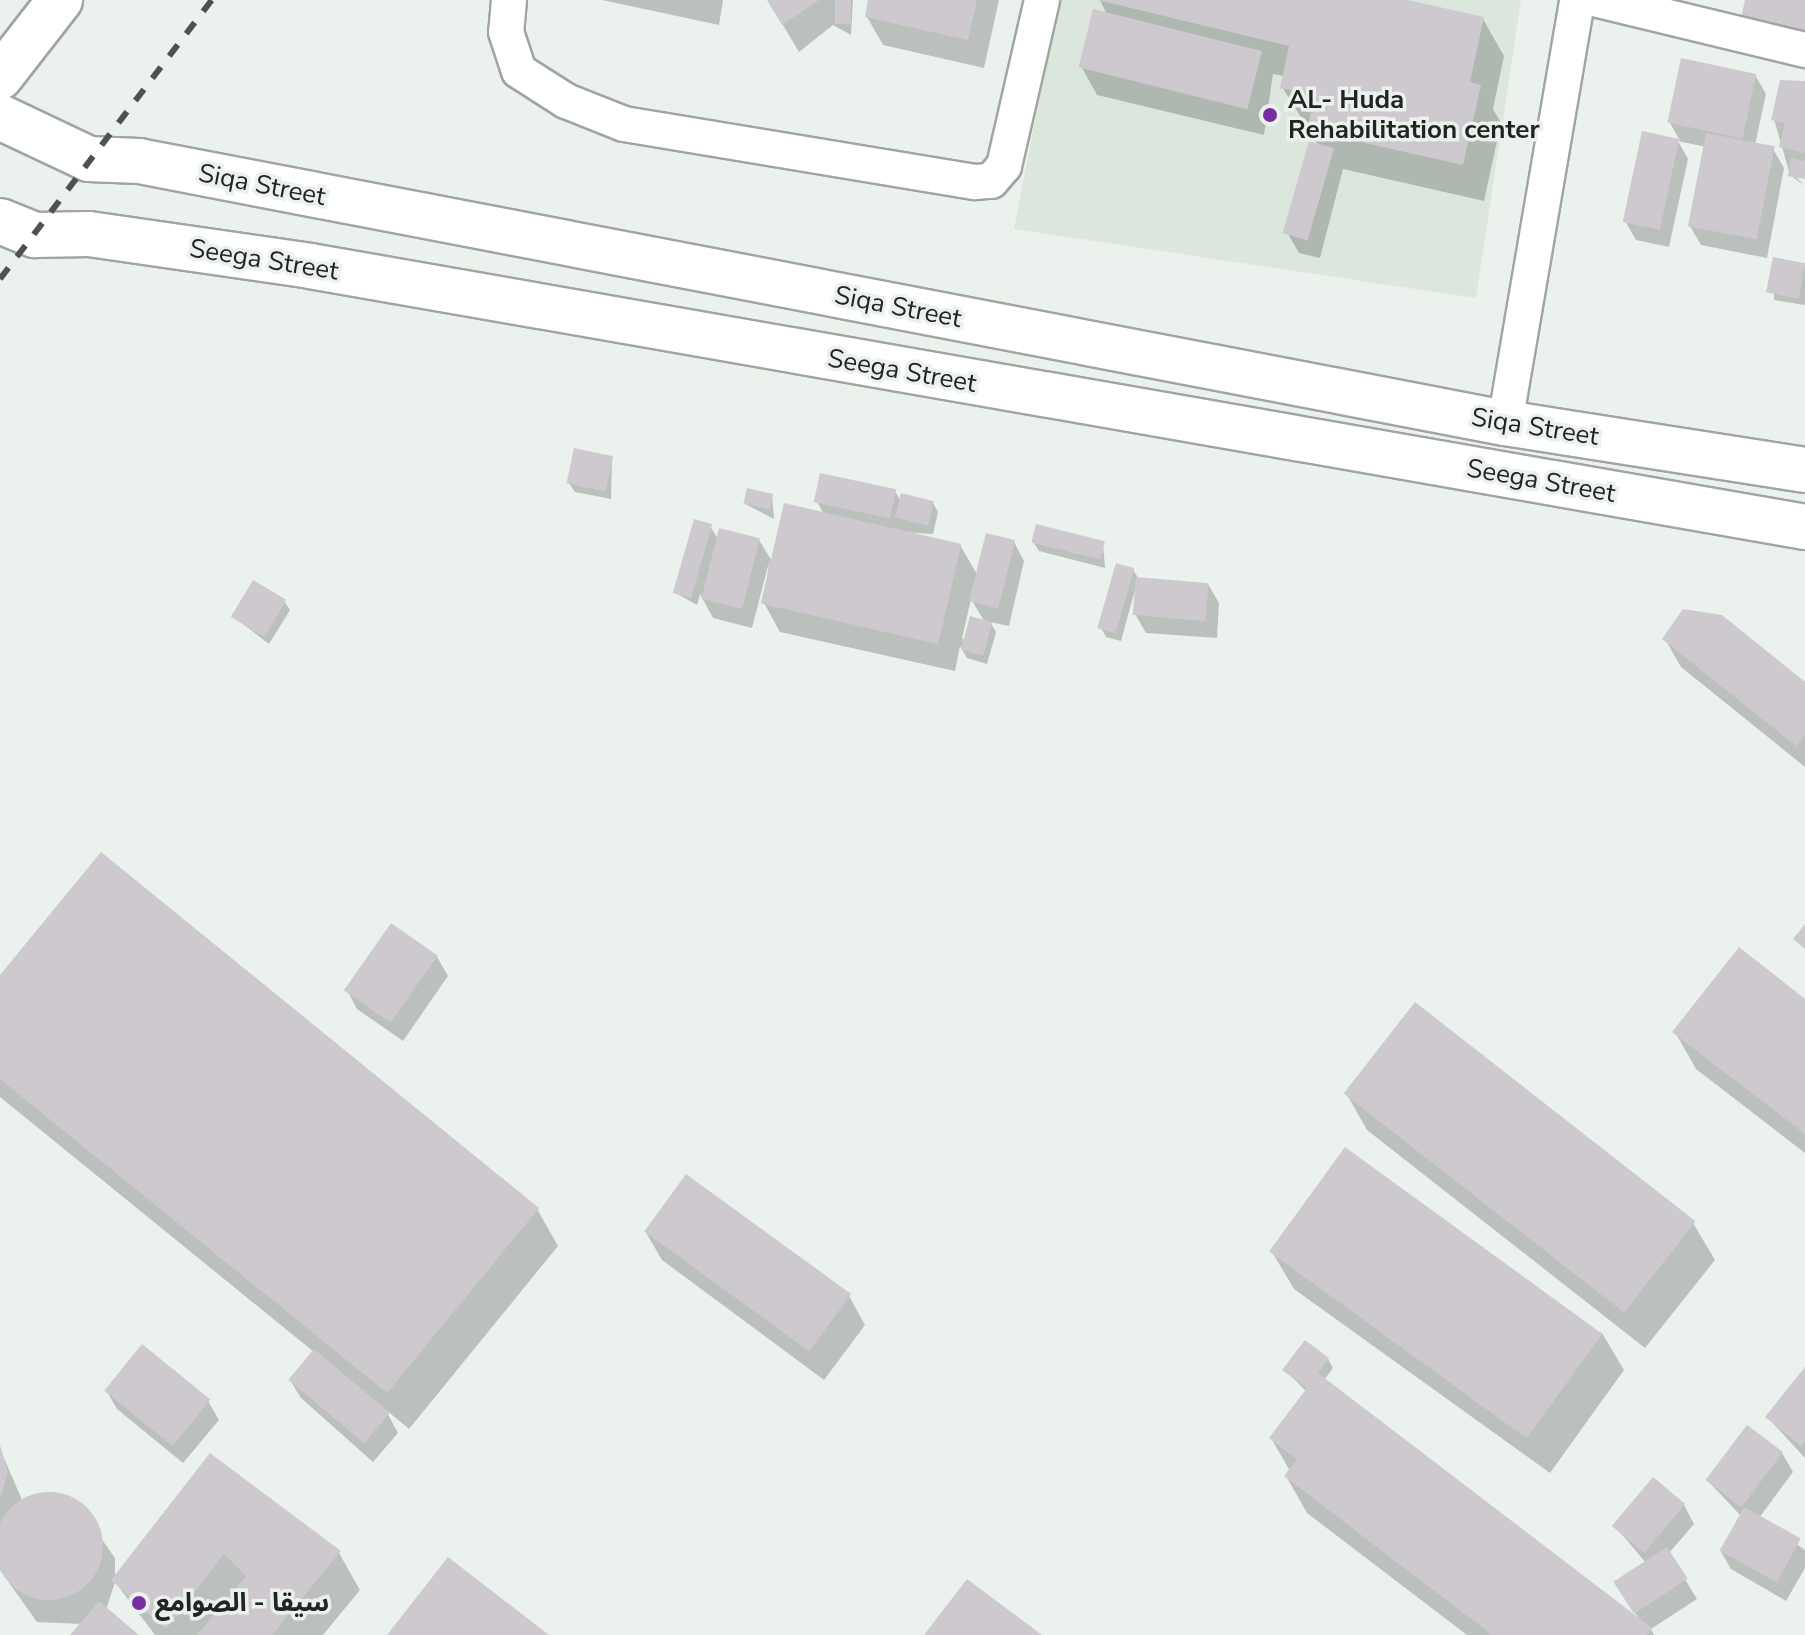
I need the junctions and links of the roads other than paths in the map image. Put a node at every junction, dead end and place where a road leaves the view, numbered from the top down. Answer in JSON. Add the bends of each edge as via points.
{"nodes":[{"id":1,"x":60,"y":0,"type":"edge"},
{"id":2,"x":509,"y":0,"type":"edge"},
{"id":3,"x":1042,"y":0,"type":"edge"},
{"id":4,"x":1577,"y":0,"type":"edge"},
{"id":5,"x":1598,"y":0,"type":"edge"},
{"id":6,"x":1805,"y":50,"type":"edge"},
{"id":7,"x":0,"y":77,"type":"edge"},
{"id":8,"x":0,"y":117,"type":"edge"},
{"id":9,"x":0,"y":221,"type":"edge"},
{"id":10,"x":1505,"y":423,"type":"junction"},
{"id":11,"x":1805,"y":470,"type":"edge"},
{"id":12,"x":1805,"y":527,"type":"edge"}],
"edges":[{"from":1,"to":7,"type":"main road"},
{"from":2,"to":3,"type":"street","via":[[506,32],[519,71],[609,118],[975,182],[991,181],[1004,166]]},
{"from":4,"to":10,"type":"street"},
{"from":5,"to":6,"type":"street"},
{"from":8,"to":10,"type":"main road","name":"Siqa Street","via":[[89,159],[139,161]]},
{"from":9,"to":12,"type":"main road","name":"Seega Street","via":[[35,235],[89,234],[310,266]]},
{"from":10,"to":11,"type":"main road","name":"Siqa Street"}]}
